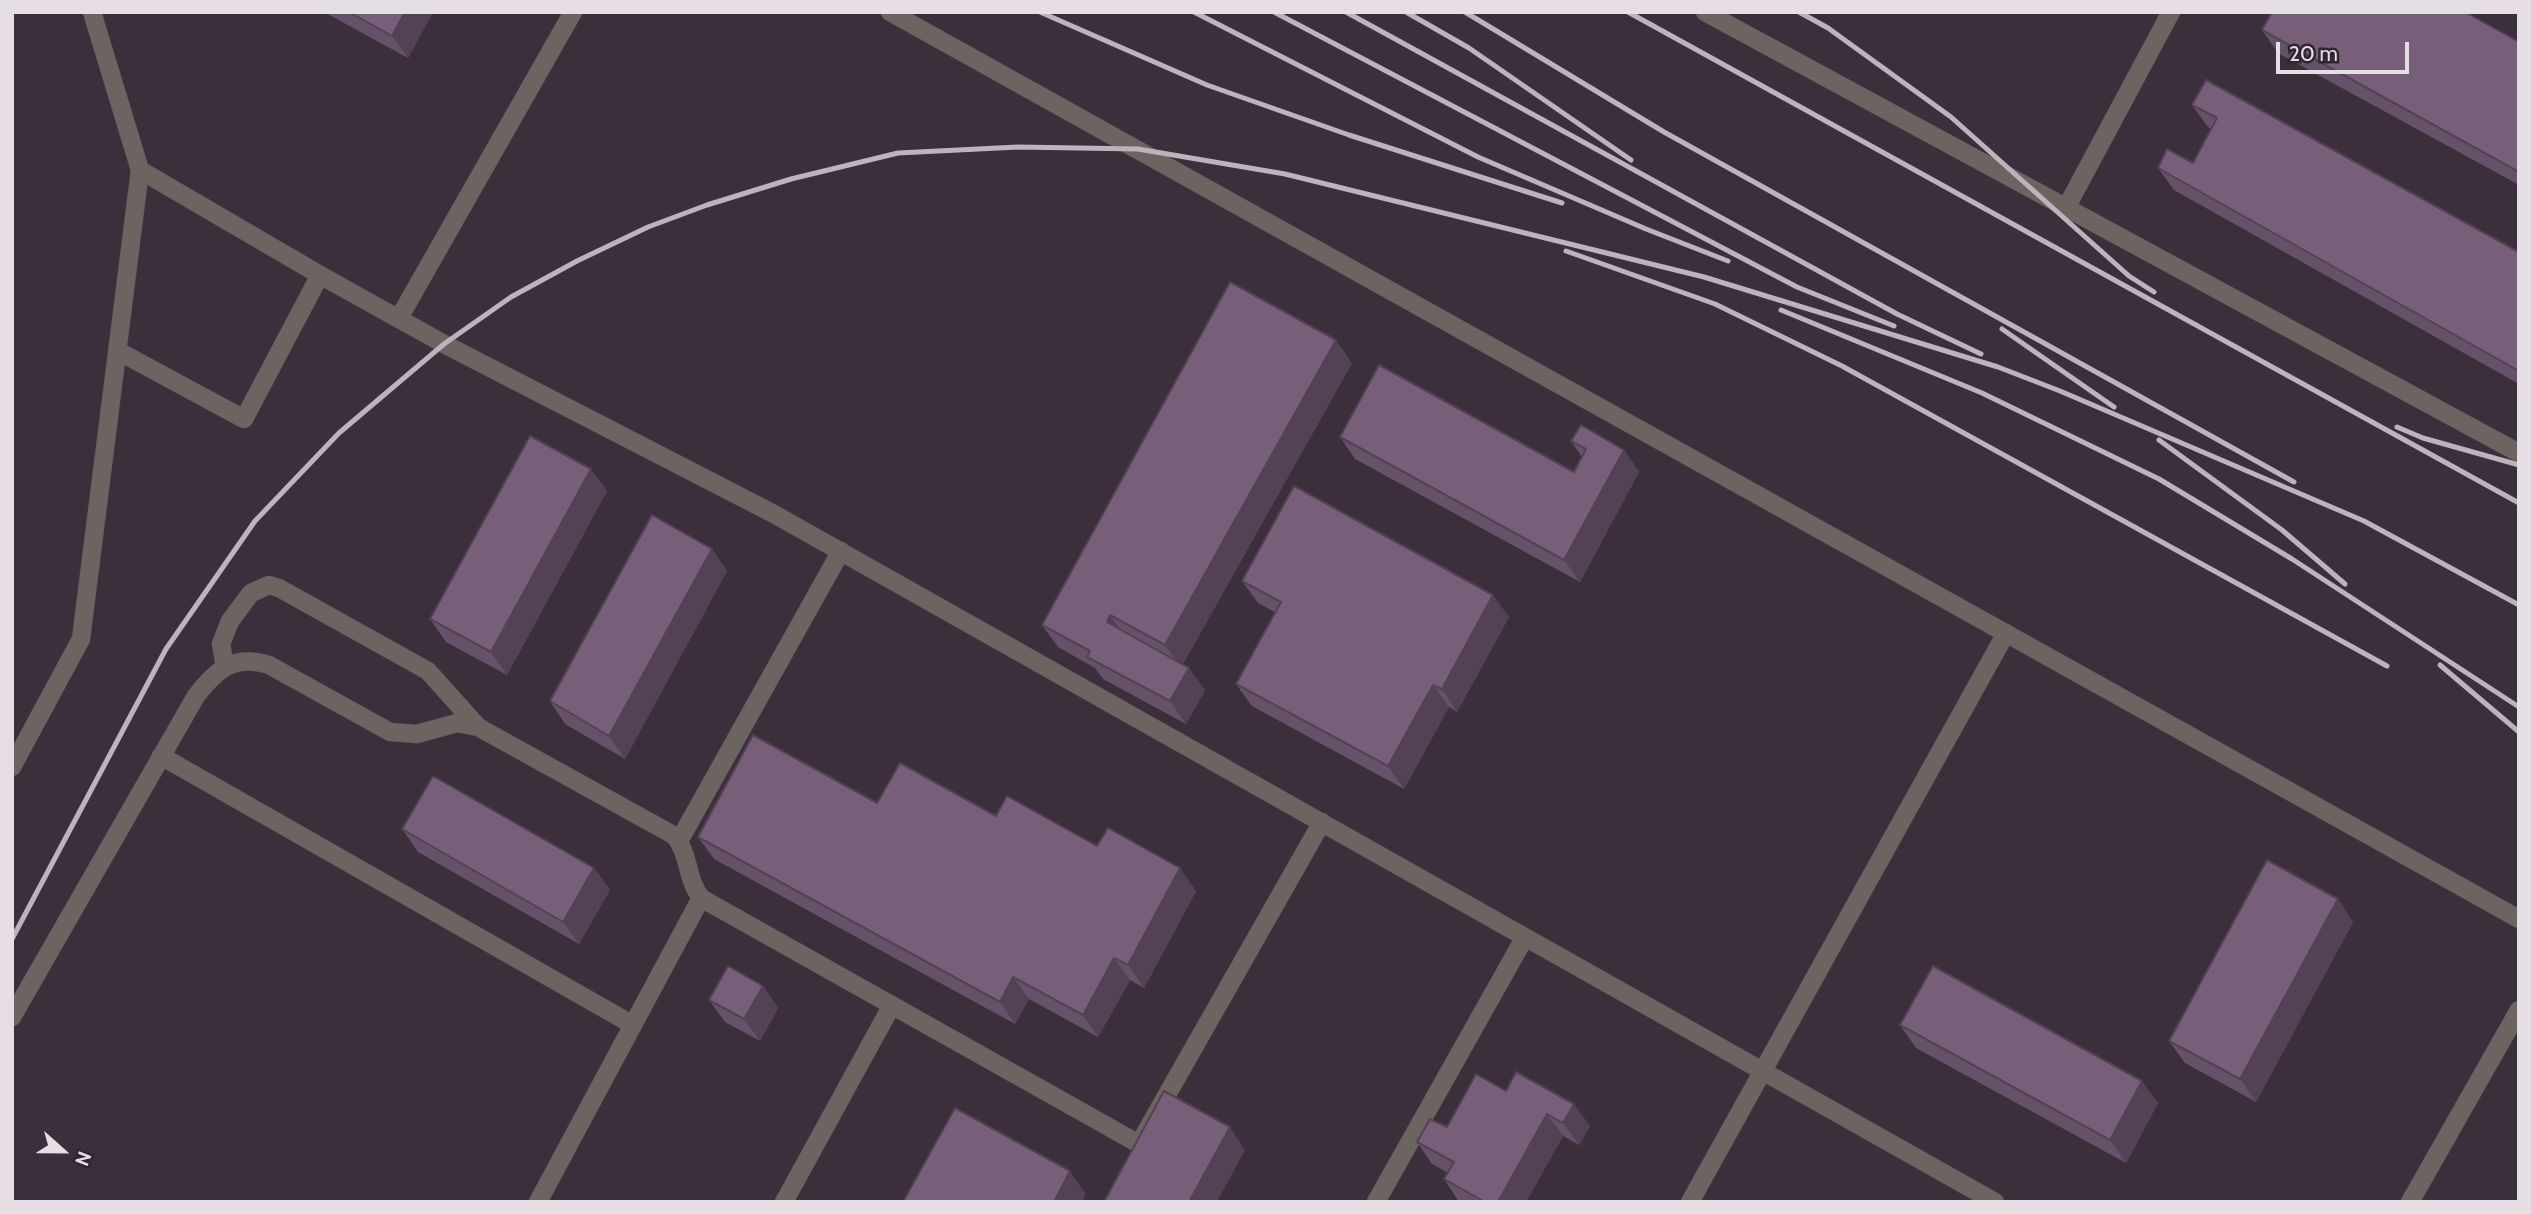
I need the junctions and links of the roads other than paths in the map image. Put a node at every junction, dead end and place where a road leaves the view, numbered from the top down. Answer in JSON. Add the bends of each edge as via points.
{"nodes":[{"id":1,"x":92,"y":12,"type":"edge"},
{"id":2,"x":573,"y":12,"type":"edge"},
{"id":3,"x":890,"y":12,"type":"edge"},
{"id":4,"x":1705,"y":12,"type":"edge"},
{"id":5,"x":2171,"y":12,"type":"edge"},
{"id":6,"x":140,"y":170,"type":"junction"},
{"id":7,"x":2066,"y":208,"type":"junction"},
{"id":8,"x":320,"y":275,"type":"junction"},
{"id":9,"x":399,"y":318,"type":"junction"},
{"id":10,"x":118,"y":351,"type":"junction"},
{"id":11,"x":2519,"y":453,"type":"edge"},
{"id":12,"x":841,"y":551,"type":"junction"},
{"id":13,"x":2006,"y":633,"type":"junction"},
{"id":14,"x":225,"y":666,"type":"junction"},
{"id":15,"x":478,"y":727,"type":"junction"},
{"id":16,"x":162,"y":756,"type":"junction"},
{"id":17,"x":12,"y":767,"type":"edge"},
{"id":18,"x":1322,"y":822,"type":"junction"},
{"id":19,"x":679,"y":841,"type":"junction"},
{"id":20,"x":701,"y":898,"type":"junction"},
{"id":21,"x":2519,"y":919,"type":"edge"},
{"id":22,"x":1525,"y":937,"type":"junction"},
{"id":23,"x":892,"y":1005,"type":"junction"},
{"id":24,"x":2519,"y":1010,"type":"edge"},
{"id":25,"x":12,"y":1017,"type":"edge"},
{"id":26,"x":634,"y":1025,"type":"junction"},
{"id":27,"x":1763,"y":1071,"type":"junction"},
{"id":28,"x":538,"y":1202,"type":"edge"},
{"id":29,"x":784,"y":1202,"type":"edge"},
{"id":30,"x":1376,"y":1202,"type":"edge"},
{"id":31,"x":1690,"y":1202,"type":"edge"},
{"id":32,"x":1995,"y":1202,"type":"edge"},
{"id":33,"x":2410,"y":1202,"type":"edge"}],
"edges":[{"from":1,"to":6,"type":"lane"},
{"from":2,"to":9,"type":"lane"},
{"from":3,"to":13,"type":"lane"},
{"from":4,"to":7,"type":"lane"},
{"from":5,"to":7,"type":"lane"},
{"from":6,"to":8,"type":"lane"},
{"from":6,"to":10,"type":"lane"},
{"from":7,"to":11,"type":"lane"},
{"from":8,"to":9,"type":"lane"},
{"from":8,"to":10,"type":"lane","via":[[244,419]]},
{"from":9,"to":12,"type":"lane"},
{"from":10,"to":17,"type":"lane","via":[[81,639]]},
{"from":12,"to":18,"type":"lane"},
{"from":12,"to":19,"type":"lane"},
{"from":13,"to":21,"type":"lane"},
{"from":13,"to":27,"type":"lane"},
{"from":14,"to":15,"type":"lane","via":[[253,660],[269,665],[390,732],[417,734],[457,723]]},
{"from":14,"to":15,"type":"lane","via":[[221,644],[230,621],[251,593],[269,585],[428,671]]},
{"from":14,"to":16,"type":"lane","via":[[196,696]]},
{"from":15,"to":19,"type":"lane"},
{"from":16,"to":25,"type":"lane"},
{"from":16,"to":26,"type":"lane"},
{"from":18,"to":22,"type":"lane"},
{"from":18,"to":23,"type":"lane","via":[[1139,1144]]},
{"from":19,"to":20,"type":"lane","via":[[692,886]]},
{"from":20,"to":23,"type":"lane"},
{"from":20,"to":26,"type":"lane"},
{"from":22,"to":27,"type":"lane"},
{"from":22,"to":30,"type":"lane"},
{"from":23,"to":29,"type":"lane"},
{"from":24,"to":33,"type":"lane"},
{"from":26,"to":28,"type":"lane"},
{"from":27,"to":31,"type":"lane"},
{"from":27,"to":32,"type":"lane"}]}
